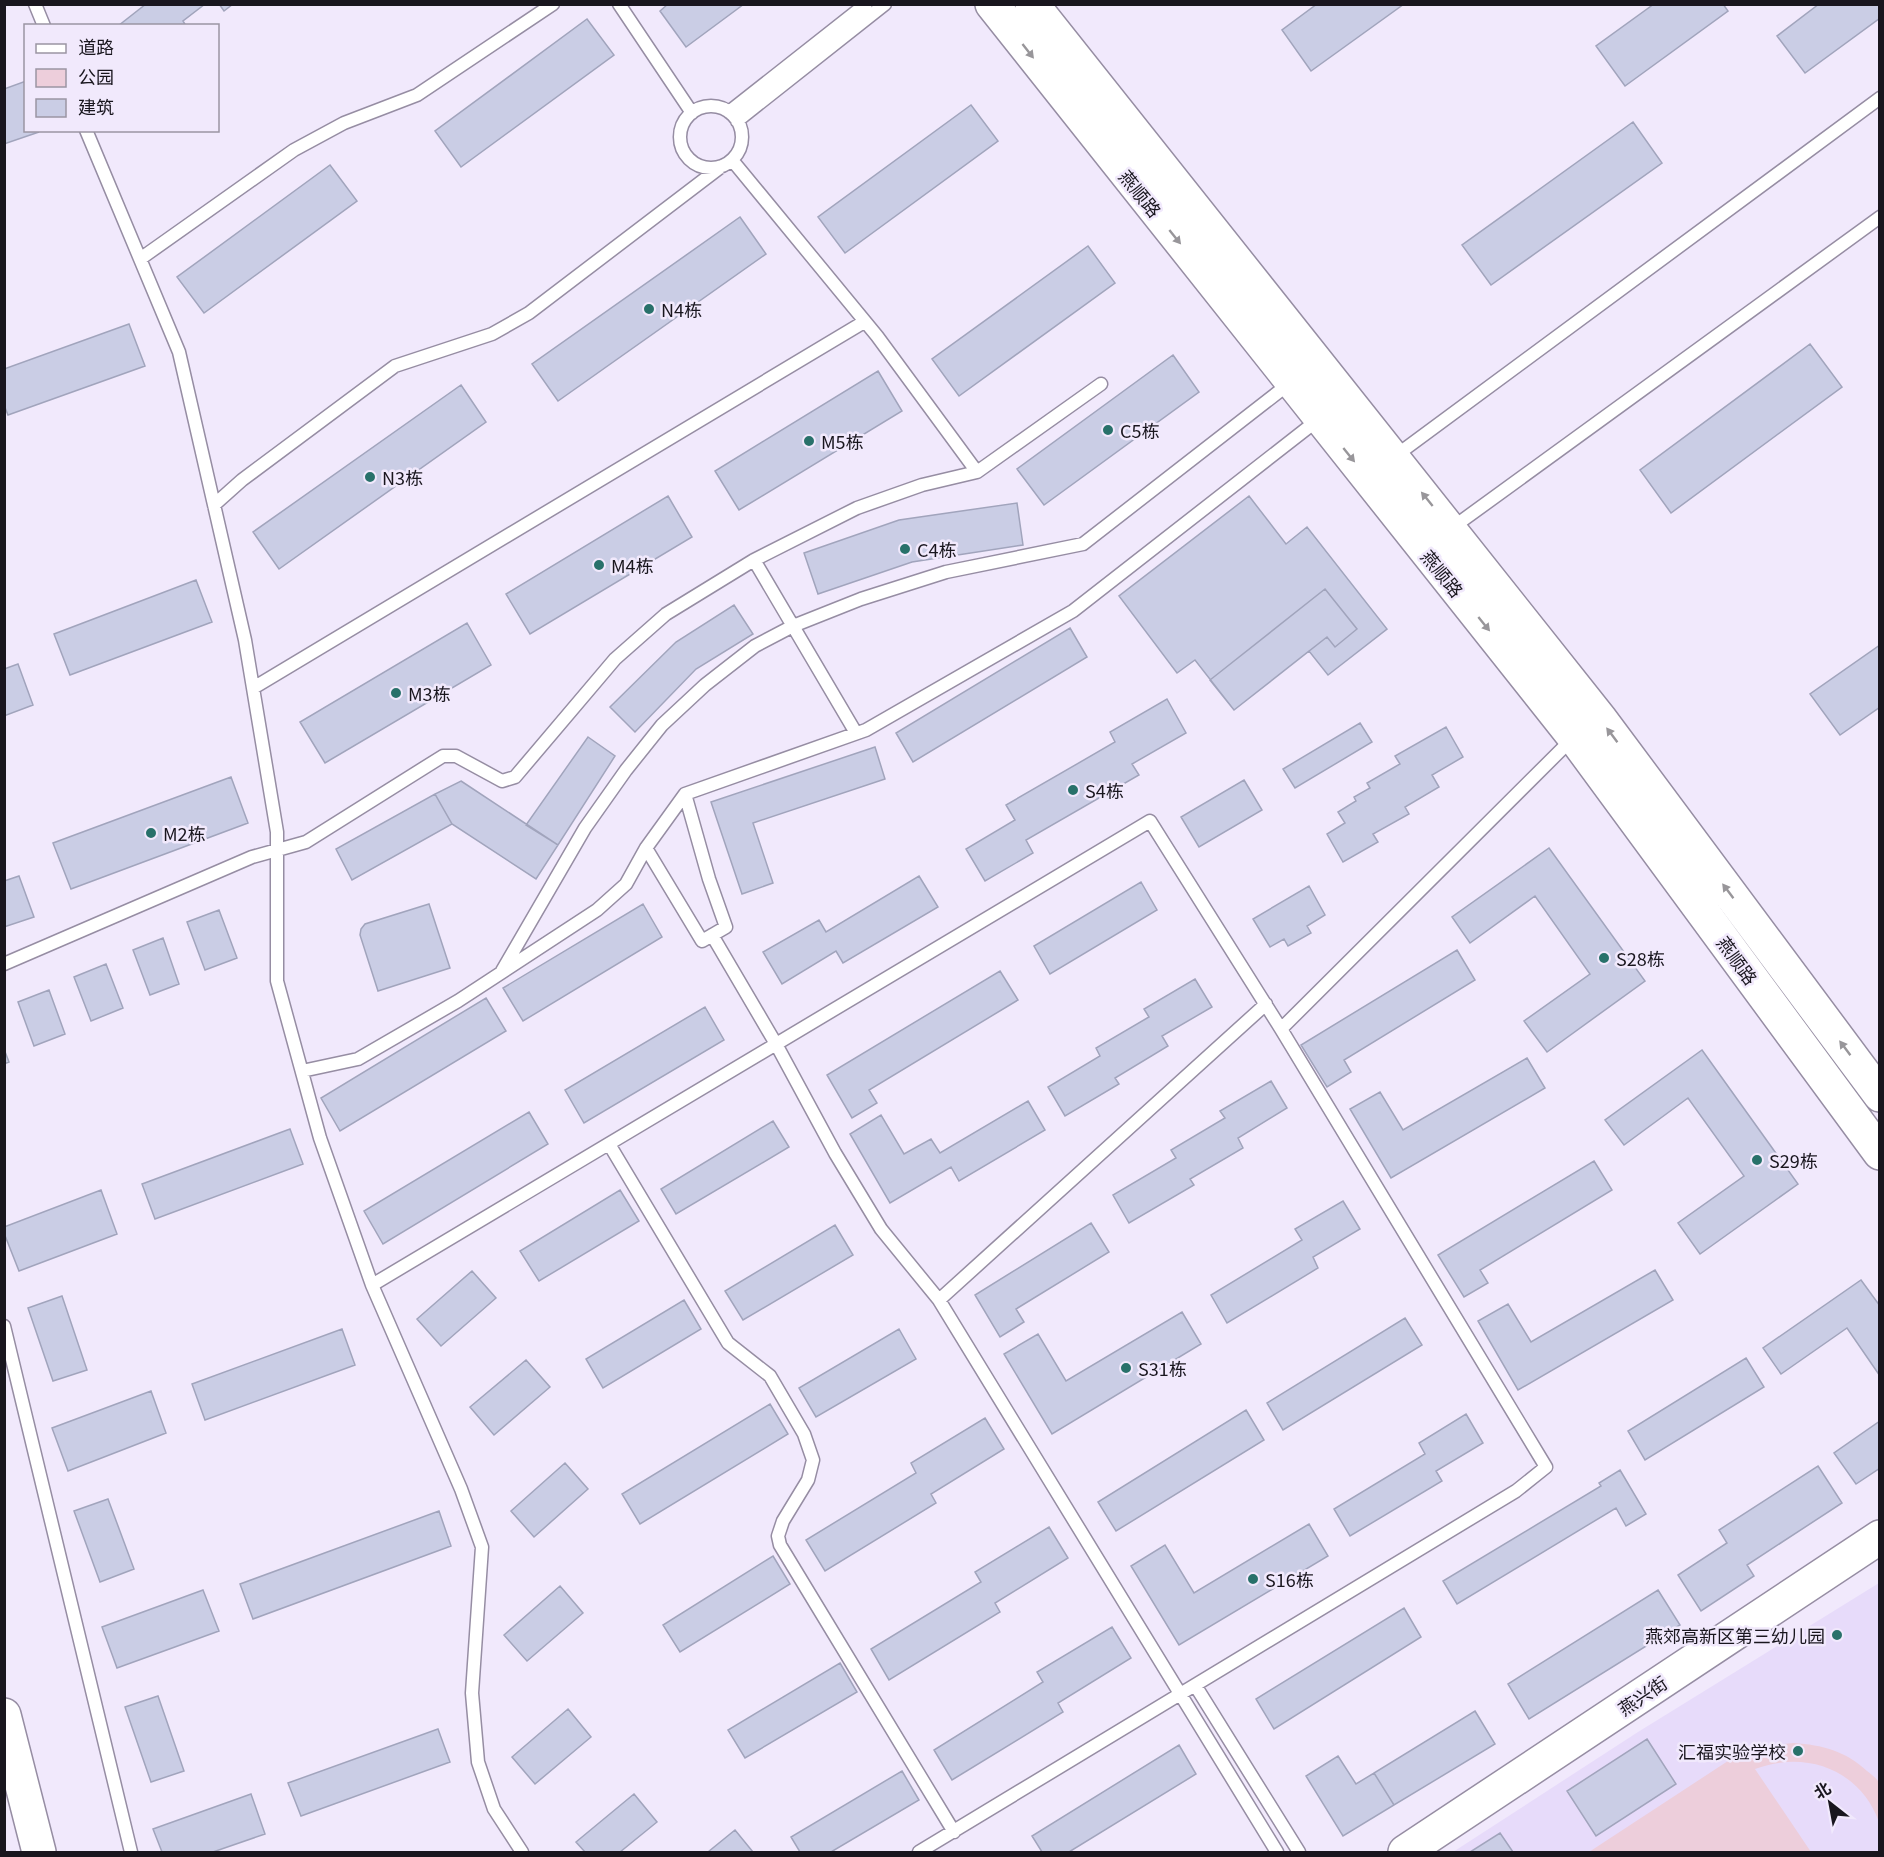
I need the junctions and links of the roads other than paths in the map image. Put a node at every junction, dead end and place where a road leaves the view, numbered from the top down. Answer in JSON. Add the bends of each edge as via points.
{"nodes":[{"id":1,"x":35,"y":4,"type":"edge"},
{"id":2,"x":553,"y":4,"type":"edge"},
{"id":3,"x":619,"y":4,"type":"edge"},
{"id":4,"x":866,"y":4,"type":"edge"},
{"id":5,"x":885,"y":4,"type":"edge"},
{"id":6,"x":992,"y":4,"type":"edge"},
{"id":7,"x":1032,"y":4,"type":"edge"},
{"id":8,"x":43,"y":24,"type":"edge"},
{"id":9,"x":1880,"y":98,"type":"edge"},
{"id":10,"x":692,"y":113,"type":"junction"},
{"id":11,"x":733,"y":116,"type":"junction"},
{"id":12,"x":87,"y":132,"type":"edge"},
{"id":13,"x":727,"y":163,"type":"junction"},
{"id":14,"x":1880,"y":217,"type":"edge"},
{"id":15,"x":140,"y":259,"type":"junction"},
{"id":16,"x":864,"y":322,"type":"junction"},
{"id":17,"x":1291,"y":382,"type":"junction"},
{"id":18,"x":1101,"y":384,"type":"dead end"},
{"id":19,"x":1320,"y":418,"type":"junction"},
{"id":20,"x":1393,"y":457,"type":"junction"},
{"id":21,"x":977,"y":472,"type":"junction"},
{"id":22,"x":214,"y":505,"type":"junction"},
{"id":23,"x":1451,"y":529,"type":"junction"},
{"id":24,"x":754,"y":560,"type":"junction"},
{"id":25,"x":793,"y":626,"type":"junction"},
{"id":26,"x":253,"y":688,"type":"junction"},
{"id":27,"x":856,"y":733,"type":"junction"},
{"id":28,"x":1574,"y":737,"type":"junction"},
{"id":29,"x":685,"y":794,"type":"junction"},
{"id":30,"x":646,"y":848,"type":"junction"},
{"id":31,"x":277,"y":851,"type":"junction"},
{"id":32,"x":712,"y":935,"type":"junction"},
{"id":33,"x":4,"y":964,"type":"edge"},
{"id":34,"x":500,"y":974,"type":"junction"},
{"id":35,"x":1266,"y":1004,"type":"junction"},
{"id":36,"x":1281,"y":1029,"type":"junction"},
{"id":37,"x":776,"y":1044,"type":"junction"},
{"id":38,"x":302,"y":1071,"type":"junction"},
{"id":39,"x":1880,"y":1095,"type":"edge"},
{"id":40,"x":609,"y":1143,"type":"junction"},
{"id":41,"x":1880,"y":1153,"type":"edge"},
{"id":42,"x":372,"y":1285,"type":"junction"},
{"id":43,"x":939,"y":1300,"type":"junction"},
{"id":44,"x":4,"y":1326,"type":"edge"},
{"id":45,"x":1879,"y":1538,"type":"edge"},
{"id":46,"x":1195,"y":1685,"type":"junction"},
{"id":47,"x":1179,"y":1695,"type":"junction"},
{"id":48,"x":4,"y":1715,"type":"edge"},
{"id":49,"x":954,"y":1832,"type":"junction"},
{"id":50,"x":39,"y":1852,"type":"edge"},
{"id":51,"x":131,"y":1852,"type":"edge"},
{"id":52,"x":522,"y":1852,"type":"edge"},
{"id":53,"x":919,"y":1852,"type":"edge"},
{"id":54,"x":1276,"y":1852,"type":"edge"},
{"id":55,"x":1299,"y":1852,"type":"edge"},
{"id":56,"x":1405,"y":1852,"type":"edge"}],
"edges":[{"from":1,"to":8,"type":"lane"},
{"from":2,"to":15,"type":"lane","via":[[417,95],[344,123],[294,150]]},
{"from":3,"to":10,"type":"lane"},
{"from":4,"to":11,"type":"lane"},
{"from":5,"to":11,"type":"lane"},
{"from":6,"to":17,"type":"main road","name":"燕顺路","one_way":true},
{"from":7,"to":20,"type":"main road","name":"燕顺路"},
{"from":9,"to":20,"type":"lane"},
{"from":10,"to":11,"type":"lane","via":[[717,107]]},
{"from":10,"to":13,"type":"lane","via":[[681,131],[688,158],[710,168]]},
{"from":11,"to":13,"type":"lane","via":[[742,138],[740,148]]},
{"from":12,"to":15,"type":"lane"},
{"from":13,"to":16,"type":"lane"},
{"from":13,"to":22,"type":"lane","via":[[529,313],[492,334],[395,366]]},
{"from":14,"to":23,"type":"lane"},
{"from":15,"to":22,"type":"lane","via":[[179,352]]},
{"from":16,"to":21,"type":"lane"},
{"from":16,"to":26,"type":"lane"},
{"from":17,"to":19,"type":"main road","name":"燕顺路"},
{"from":17,"to":25,"type":"lane","via":[[1083,544],[946,572]]},
{"from":18,"to":21,"type":"lane"},
{"from":19,"to":27,"type":"lane","via":[[1073,611]]},
{"from":19,"to":28,"type":"main road","name":"燕顺路","one_way":true},
{"from":23,"to":20,"type":"main road","name":"燕顺路","one_way":true},
{"from":21,"to":24,"type":"lane","via":[[922,485],[857,508]]},
{"from":22,"to":26,"type":"lane"},
{"from":39,"to":23,"type":"main road","name":"燕顺路","one_way":true,"via":[[1601,720]]},
{"from":24,"to":25,"type":"lane"},
{"from":24,"to":31,"type":"lane","via":[[666,614],[615,659],[515,777],[502,781],[456,756],[443,756],[306,842]]},
{"from":25,"to":27,"type":"lane"},
{"from":25,"to":34,"type":"lane","via":[[755,646],[662,725],[585,828]]},
{"from":26,"to":31,"type":"lane"},
{"from":27,"to":29,"type":"lane"},
{"from":28,"to":36,"type":"lane"},
{"from":28,"to":41,"type":"main road","name":"燕顺路"},
{"from":29,"to":30,"type":"lane"},
{"from":29,"to":32,"type":"lane","via":[[726,927]]},
{"from":30,"to":32,"type":"lane","via":[[702,941]]},
{"from":30,"to":34,"type":"lane","via":[[626,884],[597,910]]},
{"from":31,"to":33,"type":"lane","via":[[252,857]]},
{"from":31,"to":38,"type":"lane","via":[[277,981]]},
{"from":32,"to":37,"type":"lane"},
{"from":34,"to":38,"type":"lane","via":[[358,1059]]},
{"from":35,"to":36,"type":"lane"},
{"from":35,"to":37,"type":"lane","via":[[1150,821]]},
{"from":35,"to":43,"type":"lane"},
{"from":36,"to":46,"type":"lane","via":[[1546,1467],[1516,1491]]},
{"from":37,"to":40,"type":"lane"},
{"from":37,"to":43,"type":"lane","via":[[881,1229]]},
{"from":38,"to":42,"type":"lane","via":[[320,1138]]},
{"from":40,"to":42,"type":"lane"},
{"from":40,"to":49,"type":"lane","via":[[728,1343],[770,1376],[804,1434],[813,1460],[808,1480],[783,1521],[778,1536],[780,1545]]},
{"from":42,"to":52,"type":"lane","via":[[461,1489],[482,1547],[472,1693],[478,1762],[494,1809]]},
{"from":43,"to":47,"type":"lane"},
{"from":44,"to":51,"type":"lane"},
{"from":45,"to":56,"type":"main road","name":"燕兴街"},
{"from":46,"to":47,"type":"lane"},
{"from":46,"to":55,"type":"lane"},
{"from":47,"to":49,"type":"lane"},
{"from":47,"to":54,"type":"lane"},
{"from":48,"to":50,"type":"main road"},
{"from":49,"to":53,"type":"lane"}]}
